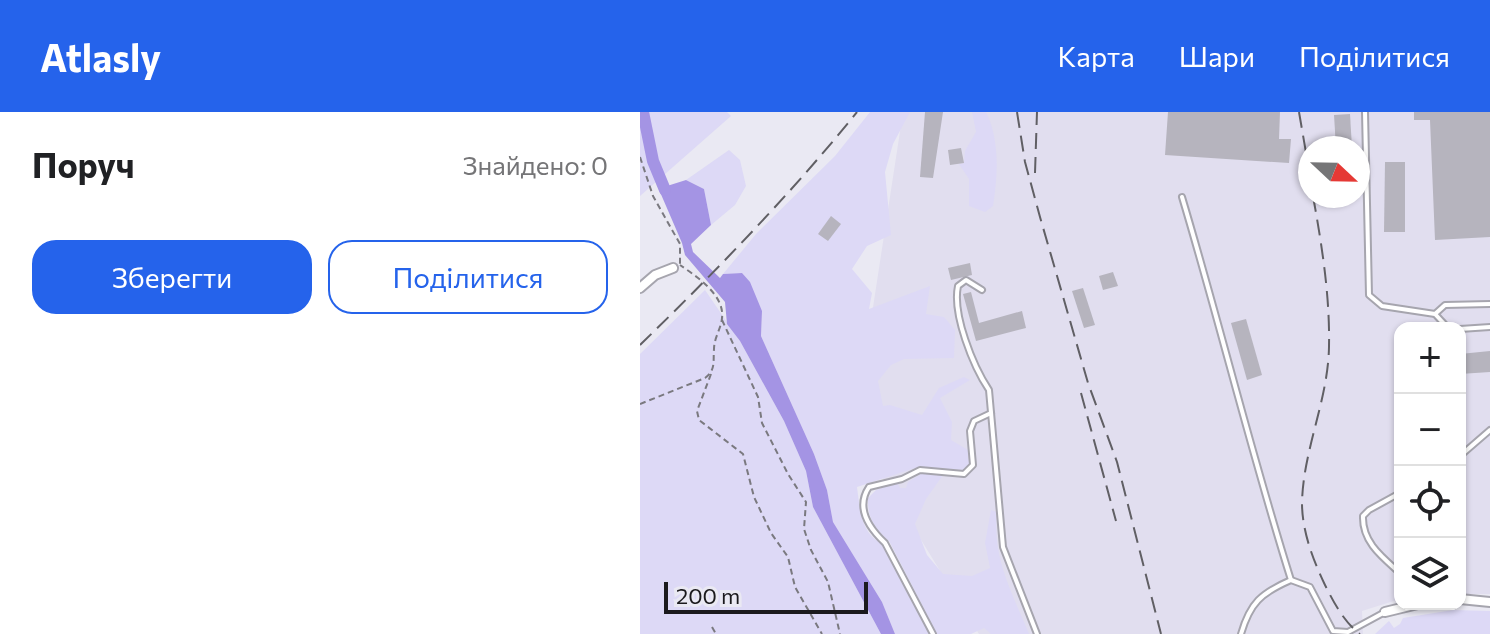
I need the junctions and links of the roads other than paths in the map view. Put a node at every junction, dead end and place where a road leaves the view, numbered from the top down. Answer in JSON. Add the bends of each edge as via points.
{"nodes":[{"id":1,"x":1365,"y":112,"type":"edge"},
{"id":2,"x":1182,"y":197,"type":"dead end"},
{"id":3,"x":676,"y":267,"type":"road end"},
{"id":4,"x":640,"y":288,"type":"edge"},
{"id":5,"x":982,"y":290,"type":"dead end"},
{"id":6,"x":1490,"y":304,"type":"edge"},
{"id":7,"x":1435,"y":314,"type":"junction"},
{"id":8,"x":1442,"y":322,"type":"edge"},
{"id":9,"x":1490,"y":327,"type":"edge"},
{"id":10,"x":1466,"y":329,"type":"edge"},
{"id":11,"x":991,"y":413,"type":"junction"},
{"id":12,"x":1490,"y":430,"type":"edge"},
{"id":13,"x":1466,"y":451,"type":"edge"},
{"id":14,"x":1394,"y":496,"type":"edge"},
{"id":15,"x":1394,"y":568,"type":"edge"},
{"id":16,"x":1291,"y":580,"type":"junction"},
{"id":17,"x":1466,"y":600,"type":"edge"},
{"id":18,"x":1490,"y":602,"type":"edge"},
{"id":19,"x":1394,"y":610,"type":"edge"},
{"id":20,"x":1385,"y":612,"type":"joint"},
{"id":21,"x":1036,"y":632,"type":"edge"},
{"id":22,"x":1349,"y":633,"type":"edge"},
{"id":23,"x":933,"y":634,"type":"edge"},
{"id":24,"x":1241,"y":634,"type":"edge"}],
"edges":[{"from":1,"to":7,"type":"lane","via":[[1369,295],[1382,306]]},
{"from":2,"to":16,"type":"lane"},
{"from":3,"to":4,"type":"street"},
{"from":5,"to":11,"type":"lane","via":[[966,280],[958,286],[955,300],[989,390]]},
{"from":6,"to":7,"type":"lane","via":[[1445,305]]},
{"from":7,"to":8,"type":"lane"},
{"from":9,"to":10,"type":"lane"},
{"from":11,"to":21,"type":"lane","via":[[1003,547]]},
{"from":11,"to":23,"type":"lane","via":[[974,421],[973,465],[964,474],[920,470],[869,487],[862,497],[863,513],[885,543]]},
{"from":12,"to":13,"type":"lane"},
{"from":14,"to":15,"type":"lane","via":[[1369,510],[1363,524],[1374,550]]},
{"from":16,"to":22,"type":"lane","via":[[1310,587],[1333,631]]},
{"from":16,"to":24,"type":"lane","via":[[1267,590],[1248,611]]},
{"from":17,"to":18,"type":"street"},
{"from":19,"to":20,"type":"street"},
{"from":20,"to":22,"type":"lane"}]}
